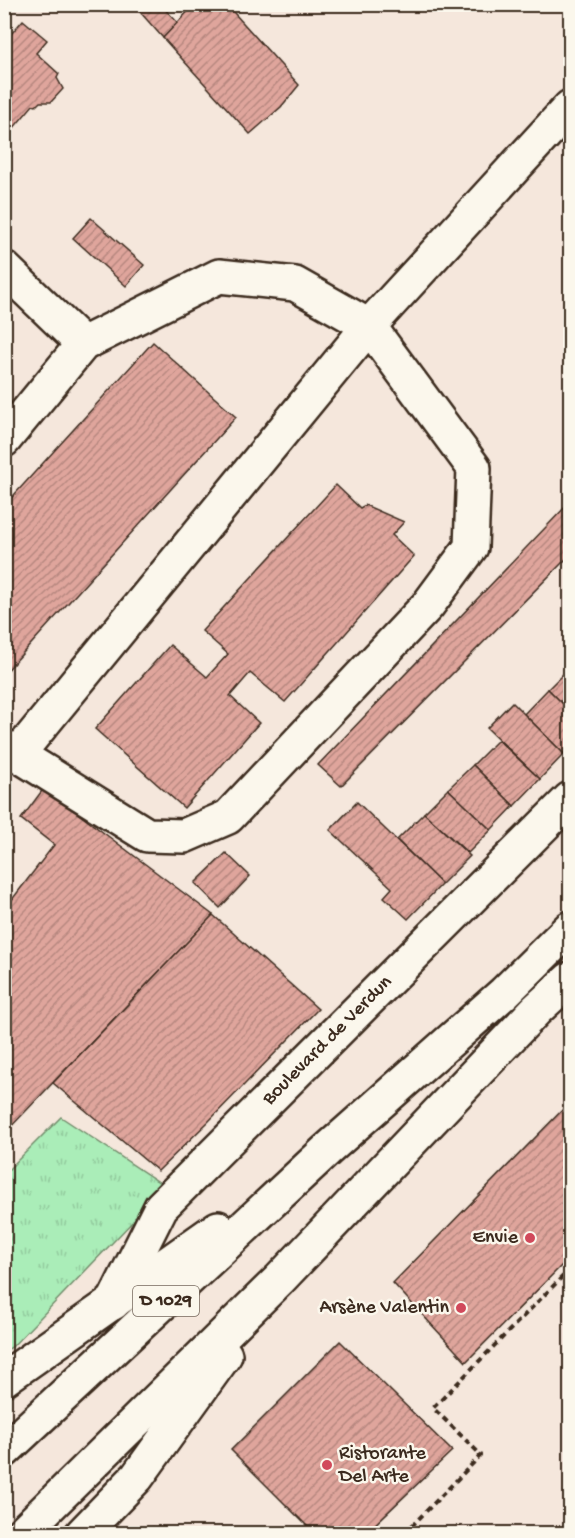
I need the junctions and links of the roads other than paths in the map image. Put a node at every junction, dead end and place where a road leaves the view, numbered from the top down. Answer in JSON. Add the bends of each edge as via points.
{"nodes":[{"id":1,"x":570,"y":107,"type":"edge"},
{"id":2,"x":4,"y":268,"type":"edge"},
{"id":3,"x":369,"y":326,"type":"junction"},
{"id":4,"x":83,"y":344,"type":"junction"},
{"id":5,"x":4,"y":440,"type":"edge"},
{"id":6,"x":11,"y":750,"type":"edge"},
{"id":7,"x":570,"y":799,"type":"edge"},
{"id":8,"x":570,"y":928,"type":"edge"},
{"id":9,"x":570,"y":980,"type":"edge"},
{"id":10,"x":327,"y":1150,"type":"junction"},
{"id":11,"x":279,"y":1280,"type":"junction"},
{"id":12,"x":113,"y":1303,"type":"junction"},
{"id":13,"x":4,"y":1379,"type":"edge"},
{"id":14,"x":4,"y":1451,"type":"edge"},
{"id":15,"x":21,"y":1533,"type":"edge"},
{"id":16,"x":82,"y":1533,"type":"edge"}],
"edges":[{"from":1,"to":3,"type":"main road"},
{"from":2,"to":4,"type":"main road"},
{"from":3,"to":4,"type":"main road","via":[[295,284],[219,276]]},
{"from":3,"to":6,"type":"main road"},
{"from":3,"to":6,"type":"main road","via":[[474,468],[471,547],[428,605],[228,817],[184,836],[147,835]]},
{"from":4,"to":5,"type":"main road"},
{"from":7,"to":12,"type":"main road","name":"Boulevard de Verdun","via":[[161,1207]]},
{"from":8,"to":10,"type":"main road","number":"D 1029","via":[[479,1016]]},
{"from":9,"to":11,"type":"main road","via":[[536,1010]]},
{"from":10,"to":12,"type":"main road"},
{"from":10,"to":14,"type":"main road","number":"D 1029"},
{"from":11,"to":15,"type":"main road"},
{"from":11,"to":16,"type":"main road","via":[[137,1477]]},
{"from":12,"to":13,"type":"main road"}]}
